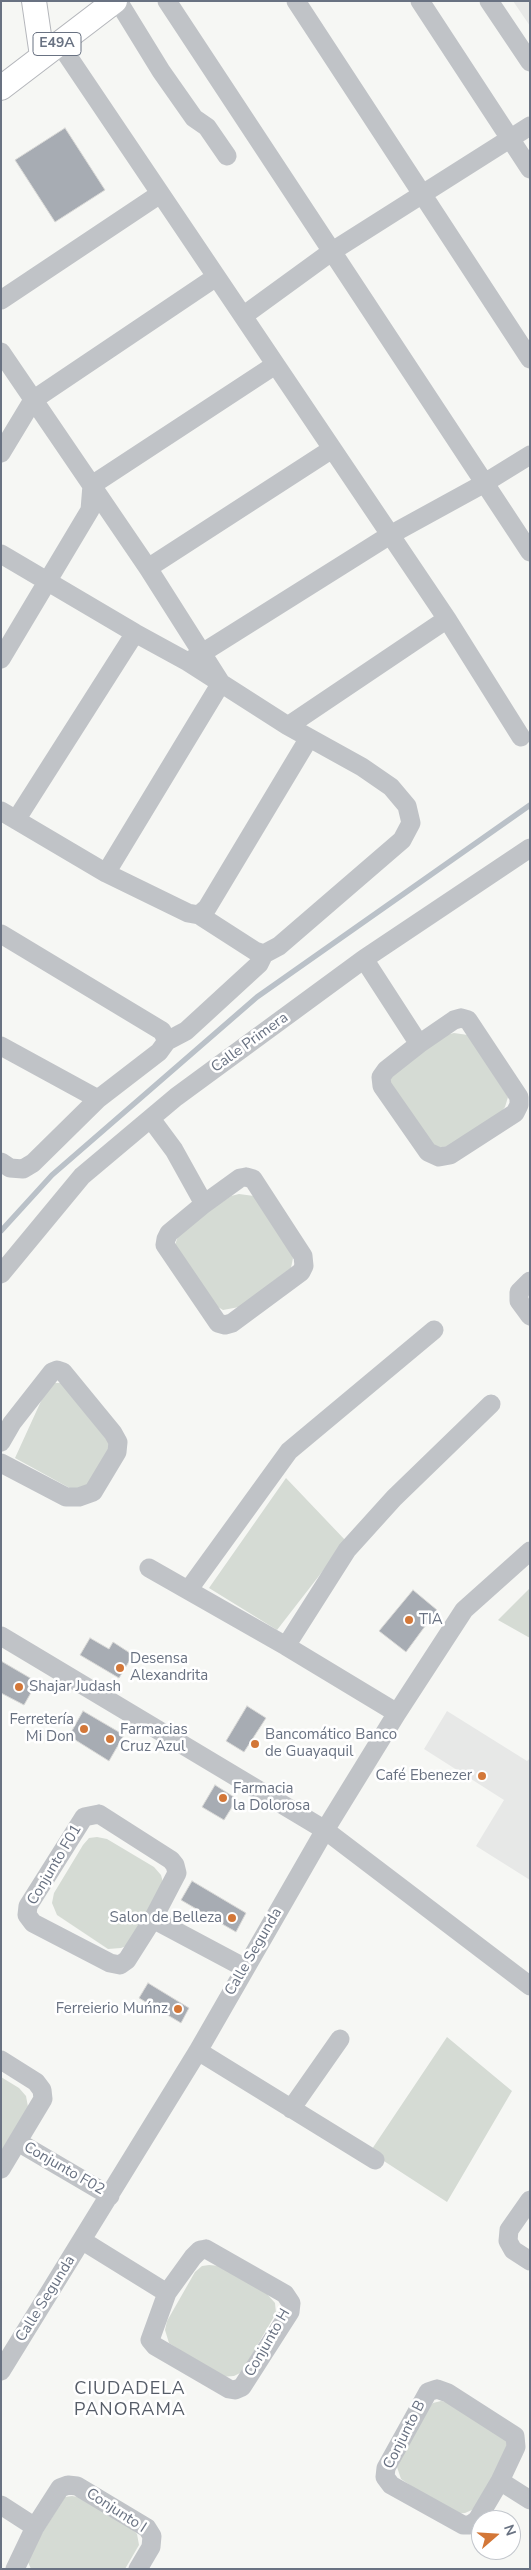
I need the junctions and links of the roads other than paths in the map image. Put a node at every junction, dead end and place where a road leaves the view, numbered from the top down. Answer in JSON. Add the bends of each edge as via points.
{"nodes":[{"id":1,"x":34,"y":1,"type":"edge"},
{"id":2,"x":117,"y":1,"type":"edge"},
{"id":3,"x":167,"y":1,"type":"edge"},
{"id":4,"x":296,"y":1,"type":"edge"},
{"id":5,"x":420,"y":1,"type":"edge"},
{"id":6,"x":489,"y":1,"type":"edge"},
{"id":7,"x":50,"y":49,"type":"junction"},
{"id":8,"x":530,"y":62,"type":"edge"},
{"id":9,"x":1,"y":88,"type":"edge"},
{"id":10,"x":530,"y":126,"type":"edge"},
{"id":11,"x":509,"y":139,"type":"junction"},
{"id":12,"x":227,"y":156,"type":"dead end"},
{"id":13,"x":530,"y":170,"type":"edge"},
{"id":14,"x":160,"y":194,"type":"junction"},
{"id":15,"x":423,"y":194,"type":"junction"},
{"id":16,"x":331,"y":252,"type":"junction"},
{"id":17,"x":216,"y":277,"type":"junction"},
{"id":18,"x":1,"y":300,"type":"edge"},
{"id":19,"x":243,"y":316,"type":"junction"},
{"id":20,"x":1,"y":352,"type":"edge"},
{"id":21,"x":530,"y":359,"type":"edge"},
{"id":22,"x":276,"y":365,"type":"junction"},
{"id":23,"x":33,"y":400,"type":"junction"},
{"id":24,"x":332,"y":449,"type":"junction"},
{"id":25,"x":1,"y":453,"type":"edge"},
{"id":26,"x":530,"y":454,"type":"edge"},
{"id":27,"x":483,"y":484,"type":"junction"},
{"id":28,"x":92,"y":486,"type":"junction"},
{"id":29,"x":390,"y":535,"type":"junction"},
{"id":30,"x":530,"y":552,"type":"edge"},
{"id":31,"x":1,"y":554,"type":"edge"},
{"id":32,"x":148,"y":568,"type":"junction"},
{"id":33,"x":48,"y":582,"type":"junction"},
{"id":34,"x":447,"y":619,"type":"junction"},
{"id":35,"x":135,"y":633,"type":"junction"},
{"id":36,"x":195,"y":657,"type":"junction"},
{"id":37,"x":1,"y":659,"type":"edge"},
{"id":38,"x":221,"y":683,"type":"junction"},
{"id":39,"x":288,"y":726,"type":"junction"},
{"id":40,"x":522,"y":737,"type":"dead end"},
{"id":41,"x":308,"y":738,"type":"junction"},
{"id":42,"x":9,"y":815,"type":"edge"},
{"id":43,"x":530,"y":848,"type":"edge"},
{"id":44,"x":106,"y":873,"type":"junction"},
{"id":45,"x":199,"y":915,"type":"junction"},
{"id":46,"x":1,"y":934,"type":"edge"},
{"id":47,"x":264,"y":954,"type":"junction"},
{"id":48,"x":364,"y":959,"type":"junction"},
{"id":49,"x":167,"y":1041,"type":"junction"},
{"id":50,"x":419,"y":1044,"type":"junction"},
{"id":51,"x":1,"y":1046,"type":"edge"},
{"id":52,"x":98,"y":1099,"type":"junction"},
{"id":53,"x":151,"y":1118,"type":"junction"},
{"id":54,"x":1,"y":1162,"type":"edge"},
{"id":55,"x":204,"y":1204,"type":"junction"},
{"id":56,"x":1,"y":1274,"type":"edge"},
{"id":57,"x":530,"y":1281,"type":"edge"},
{"id":58,"x":530,"y":1316,"type":"edge"},
{"id":59,"x":434,"y":1330,"type":"dead end"},
{"id":60,"x":491,"y":1404,"type":"dead end"},
{"id":61,"x":6,"y":1420,"type":"edge"},
{"id":62,"x":1,"y":1442,"type":"edge"},
{"id":63,"x":1,"y":1463,"type":"edge"},
{"id":64,"x":530,"y":1551,"type":"edge"},
{"id":65,"x":149,"y":1568,"type":"dead end"},
{"id":66,"x":189,"y":1589,"type":"junction"},
{"id":67,"x":1,"y":1636,"type":"edge"},
{"id":68,"x":286,"y":1646,"type":"junction"},
{"id":69,"x":397,"y":1713,"type":"junction"},
{"id":70,"x":324,"y":1830,"type":"junction"},
{"id":71,"x":153,"y":1919,"type":"junction"},
{"id":72,"x":245,"y":1968,"type":"junction"},
{"id":73,"x":530,"y":1986,"type":"edge"},
{"id":74,"x":340,"y":2039,"type":"dead end"},
{"id":75,"x":198,"y":2052,"type":"junction"},
{"id":76,"x":1,"y":2060,"type":"edge"},
{"id":77,"x":291,"y":2109,"type":"junction"},
{"id":78,"x":18,"y":2142,"type":"junction"},
{"id":79,"x":375,"y":2160,"type":"dead end"},
{"id":80,"x":1,"y":2169,"type":"edge"},
{"id":81,"x":110,"y":2196,"type":"junction"},
{"id":82,"x":530,"y":2200,"type":"edge"},
{"id":83,"x":83,"y":2240,"type":"junction"},
{"id":84,"x":530,"y":2262,"type":"edge"},
{"id":85,"x":167,"y":2293,"type":"junction"},
{"id":86,"x":1,"y":2371,"type":"edge"},
{"id":87,"x":500,"y":2482,"type":"junction"},
{"id":88,"x":530,"y":2500,"type":"edge"},
{"id":89,"x":1,"y":2505,"type":"edge"},
{"id":90,"x":35,"y":2527,"type":"junction"},
{"id":91,"x":15,"y":2569,"type":"edge"},
{"id":92,"x":138,"y":2569,"type":"edge"}],
"edges":[{"from":1,"to":7,"type":"main road"},
{"from":2,"to":7,"type":"main road","number":"E49A"},
{"from":2,"to":12,"type":"street","via":[[194,118],[208,127]]},
{"from":3,"to":16,"type":"street"},
{"from":4,"to":15,"type":"street"},
{"from":5,"to":11,"type":"street"},
{"from":6,"to":8,"type":"street"},
{"from":7,"to":9,"type":"main road","number":"E49A"},
{"from":7,"to":14,"type":"street"},
{"from":10,"to":11,"type":"street"},
{"from":11,"to":13,"type":"street"},
{"from":11,"to":15,"type":"street"},
{"from":14,"to":17,"type":"street"},
{"from":14,"to":18,"type":"street"},
{"from":15,"to":16,"type":"street"},
{"from":15,"to":21,"type":"street"},
{"from":16,"to":19,"type":"street"},
{"from":16,"to":27,"type":"street"},
{"from":17,"to":19,"type":"street"},
{"from":17,"to":23,"type":"street"},
{"from":19,"to":22,"type":"street"},
{"from":20,"to":23,"type":"street"},
{"from":22,"to":24,"type":"street"},
{"from":22,"to":28,"type":"street"},
{"from":23,"to":25,"type":"street"},
{"from":23,"to":28,"type":"street"},
{"from":24,"to":29,"type":"street"},
{"from":24,"to":32,"type":"street"},
{"from":26,"to":27,"type":"street"},
{"from":27,"to":29,"type":"street"},
{"from":27,"to":30,"type":"street"},
{"from":28,"to":32,"type":"street"},
{"from":28,"to":33,"type":"street","via":[[90,510]]},
{"from":29,"to":34,"type":"street"},
{"from":29,"to":36,"type":"street"},
{"from":31,"to":33,"type":"street"},
{"from":32,"to":36,"type":"street"},
{"from":33,"to":35,"type":"street"},
{"from":33,"to":37,"type":"street"},
{"from":34,"to":39,"type":"street"},
{"from":34,"to":40,"type":"street"},
{"from":35,"to":36,"type":"street"},
{"from":35,"to":42,"type":"street"},
{"from":36,"to":38,"type":"street"},
{"from":38,"to":39,"type":"street"},
{"from":38,"to":44,"type":"street"},
{"from":39,"to":41,"type":"street"},
{"from":41,"to":45,"type":"street","via":[[207,908]]},
{"from":41,"to":47,"type":"street","via":[[391,786],[407,806],[411,823],[402,840],[279,946]]},
{"from":42,"to":44,"type":"street"},
{"from":43,"to":48,"type":"street","name":"Calle Primera"},
{"from":44,"to":45,"type":"street","via":[[188,913]]},
{"from":45,"to":47,"type":"street"},
{"from":46,"to":49,"type":"street","via":[[162,1031]]},
{"from":47,"to":49,"type":"street","via":[[259,964],[186,1031]]},
{"from":48,"to":50,"type":"street"},
{"from":48,"to":53,"type":"street","name":"Calle Primera"},
{"from":49,"to":52,"type":"street","via":[[159,1052]]},
{"from":50,"to":50,"type":"street","via":[[454,1020],[468,1020],[519,1097],[515,1113],[450,1155],[439,1157],[428,1152],[382,1086],[381,1077]]},
{"from":51,"to":52,"type":"street"},
{"from":52,"to":54,"type":"street","via":[[33,1163],[23,1169],[10,1168]]},
{"from":53,"to":55,"type":"street","via":[[174,1150]]},
{"from":53,"to":56,"type":"street","name":"Calle Primera","via":[[82,1176]]},
{"from":55,"to":55,"type":"street","via":[[240,1178],[253,1179],[303,1256],[301,1272],[225,1325],[218,1323],[165,1245],[169,1233]]},
{"from":57,"to":58,"type":"street","via":[[519,1292],[520,1301]]},
{"from":59,"to":66,"type":"street","via":[[289,1451]]},
{"from":60,"to":68,"type":"street","via":[[394,1498],[348,1550]]},
{"from":61,"to":62,"type":"street"},
{"from":61,"to":63,"type":"street","via":[[57,1370],[63,1372],[113,1433],[118,1442],[117,1452],[93,1492],[80,1497],[66,1497]]},
{"from":64,"to":69,"type":"street","name":"Calle Segunda","via":[[464,1610]]},
{"from":65,"to":66,"type":"street"},
{"from":66,"to":68,"type":"street"},
{"from":67,"to":70,"type":"street"},
{"from":68,"to":69,"type":"street"},
{"from":69,"to":70,"type":"street","name":"Calle Segunda"},
{"from":70,"to":72,"type":"street","name":"Calle Segunda"},
{"from":70,"to":73,"type":"street"},
{"from":71,"to":71,"type":"street","name":"Conjunto F01","via":[[177,1873],[175,1865],[99,1814],[84,1817],[28,1906],[27,1915],[33,1923],[110,1963],[120,1964],[127,1960]]},
{"from":71,"to":72,"type":"street"},
{"from":72,"to":75,"type":"street","name":"Calle Segunda"},
{"from":74,"to":77,"type":"street"},
{"from":75,"to":77,"type":"street"},
{"from":75,"to":81,"type":"street","name":"Calle Segunda"},
{"from":76,"to":78,"type":"street","name":"Conjunto F02","via":[[36,2082],[42,2090],[43,2099]]},
{"from":77,"to":79,"type":"street"},
{"from":78,"to":80,"type":"street","name":"Conjunto F02"},
{"from":78,"to":81,"type":"street","name":"Conjunto F02"},
{"from":81,"to":83,"type":"street","name":"Calle Segunda"},
{"from":82,"to":84,"type":"street","via":[[510,2230],[508,2241],[512,2250]]},
{"from":83,"to":85,"type":"street"},
{"from":83,"to":86,"type":"street","name":"Calle Segunda"},
{"from":85,"to":85,"type":"street","name":"Conjunto H","via":[[150,2340],[228,2389],[242,2387],[290,2312],[286,2294],[206,2249],[193,2257]]},
{"from":87,"to":87,"type":"street","name":"Conjunto B","via":[[516,2447],[515,2436],[448,2393],[438,2389],[428,2392],[386,2468],[385,2477],[391,2485],[463,2525],[470,2525],[477,2520]]},
{"from":87,"to":88,"type":"street"},
{"from":89,"to":90,"type":"street"},
{"from":90,"to":91,"type":"street","name":"Conjunto I"},
{"from":90,"to":92,"type":"street","name":"Conjunto I","via":[[60,2488],[77,2486],[147,2528],[152,2536],[151,2547]]}]}
